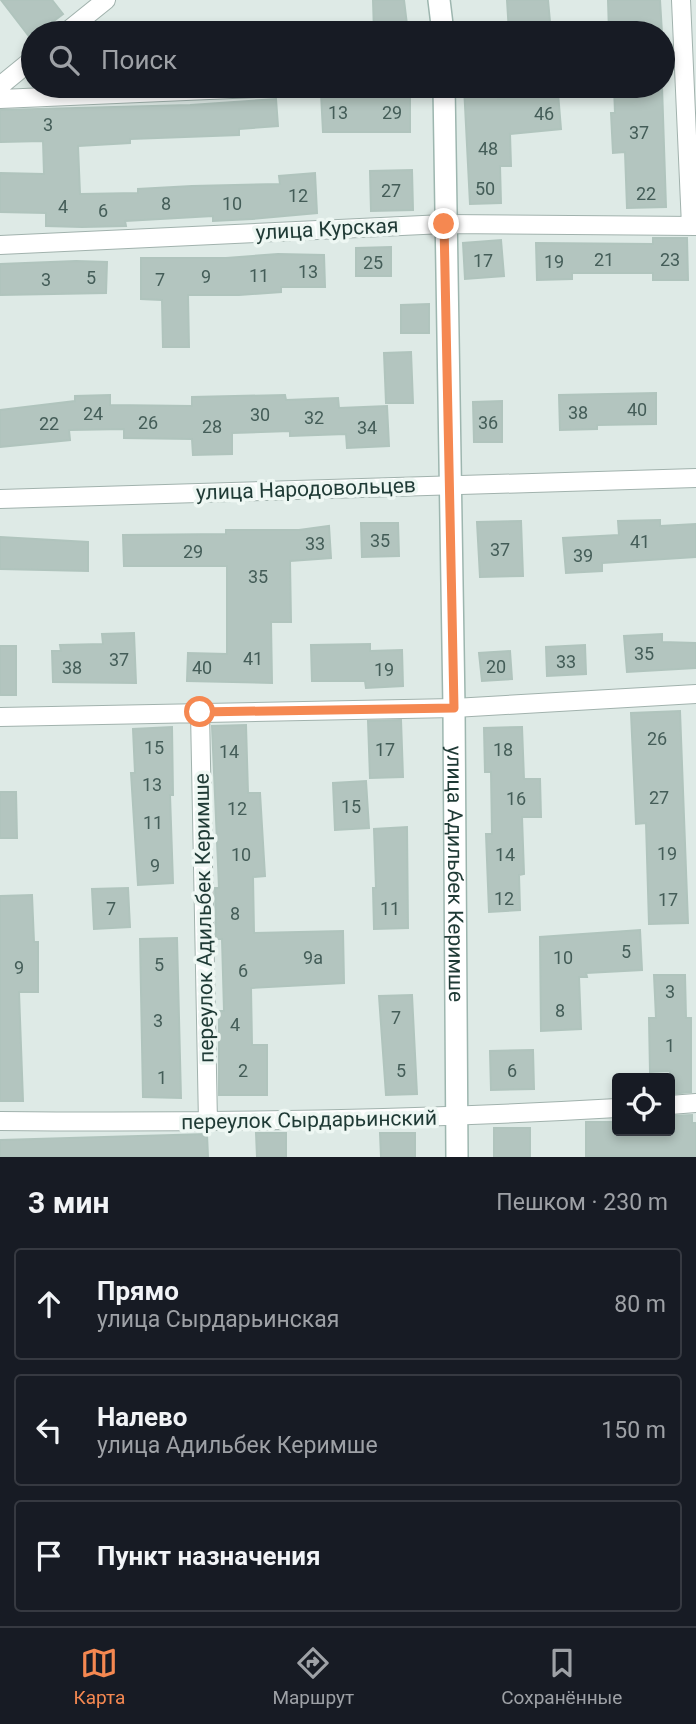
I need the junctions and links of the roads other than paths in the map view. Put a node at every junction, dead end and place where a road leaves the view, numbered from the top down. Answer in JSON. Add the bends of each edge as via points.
{"nodes":[{"id":1,"x":106,"y":0,"type":"edge"},
{"id":2,"x":439,"y":0,"type":"edge"},
{"id":3,"x":681,"y":0,"type":"edge"},
{"id":4,"x":80,"y":21,"type":"edge"},
{"id":5,"x":442,"y":21,"type":"edge"},
{"id":6,"x":21,"y":69,"type":"edge"},
{"id":7,"x":0,"y":86,"type":"edge"},
{"id":8,"x":23,"y":98,"type":"edge"},
{"id":9,"x":444,"y":98,"type":"edge"},
{"id":10,"x":0,"y":99,"type":"edge"},
{"id":11,"x":444,"y":224,"type":"junction"},
{"id":12,"x":693,"y":226,"type":"edge"},
{"id":13,"x":0,"y":245,"type":"edge"},
{"id":14,"x":696,"y":478,"type":"edge"},
{"id":15,"x":450,"y":485,"type":"junction"},
{"id":16,"x":0,"y":499,"type":"edge"},
{"id":17,"x":696,"y":694,"type":"edge"},
{"id":18,"x":454,"y":708,"type":"junction"},
{"id":19,"x":200,"y":712,"type":"junction"},
{"id":20,"x":0,"y":717,"type":"edge"},
{"id":21,"x":696,"y":1104,"type":"edge"},
{"id":22,"x":675,"y":1105,"type":"edge"},
{"id":23,"x":612,"y":1108,"type":"edge"},
{"id":24,"x":458,"y":1117,"type":"junction"},
{"id":25,"x":0,"y":1121,"type":"edge"},
{"id":26,"x":208,"y":1124,"type":"junction"},
{"id":27,"x":457,"y":1157,"type":"edge"}],
"edges":[{"from":1,"to":4,"type":"street"},
{"from":2,"to":5,"type":"street"},
{"from":3,"to":12,"type":"street"},
{"from":6,"to":7,"type":"street"},
{"from":8,"to":10,"type":"street"},
{"from":9,"to":11,"type":"street","name":"улица Адильбек Керимше"},
{"from":11,"to":12,"type":"street","name":"улица Курская"},
{"from":11,"to":13,"type":"street","name":"улица Курская"},
{"from":11,"to":15,"type":"street","name":"улица Адильбек Керимше"},
{"from":14,"to":15,"type":"street","name":"улица Народовольцев"},
{"from":15,"to":16,"type":"street","name":"улица Народовольцев"},
{"from":15,"to":18,"type":"street","name":"улица Адильбек Керимше"},
{"from":17,"to":18,"type":"street"},
{"from":18,"to":19,"type":"street"},
{"from":18,"to":24,"type":"street","name":"улица Адильбек Керимше"},
{"from":19,"to":20,"type":"street"},
{"from":19,"to":26,"type":"street","name":"переулок Адильбек Керимше"},
{"from":21,"to":22,"type":"street"},
{"from":23,"to":24,"type":"street","name":"переулок Сырдарьинский"},
{"from":24,"to":26,"type":"street","name":"переулок Сырдарьинский"},
{"from":24,"to":27,"type":"street","name":"улица Адильбек Керимше"},
{"from":25,"to":26,"type":"street","name":"переулок Сырдарьинский"}]}
